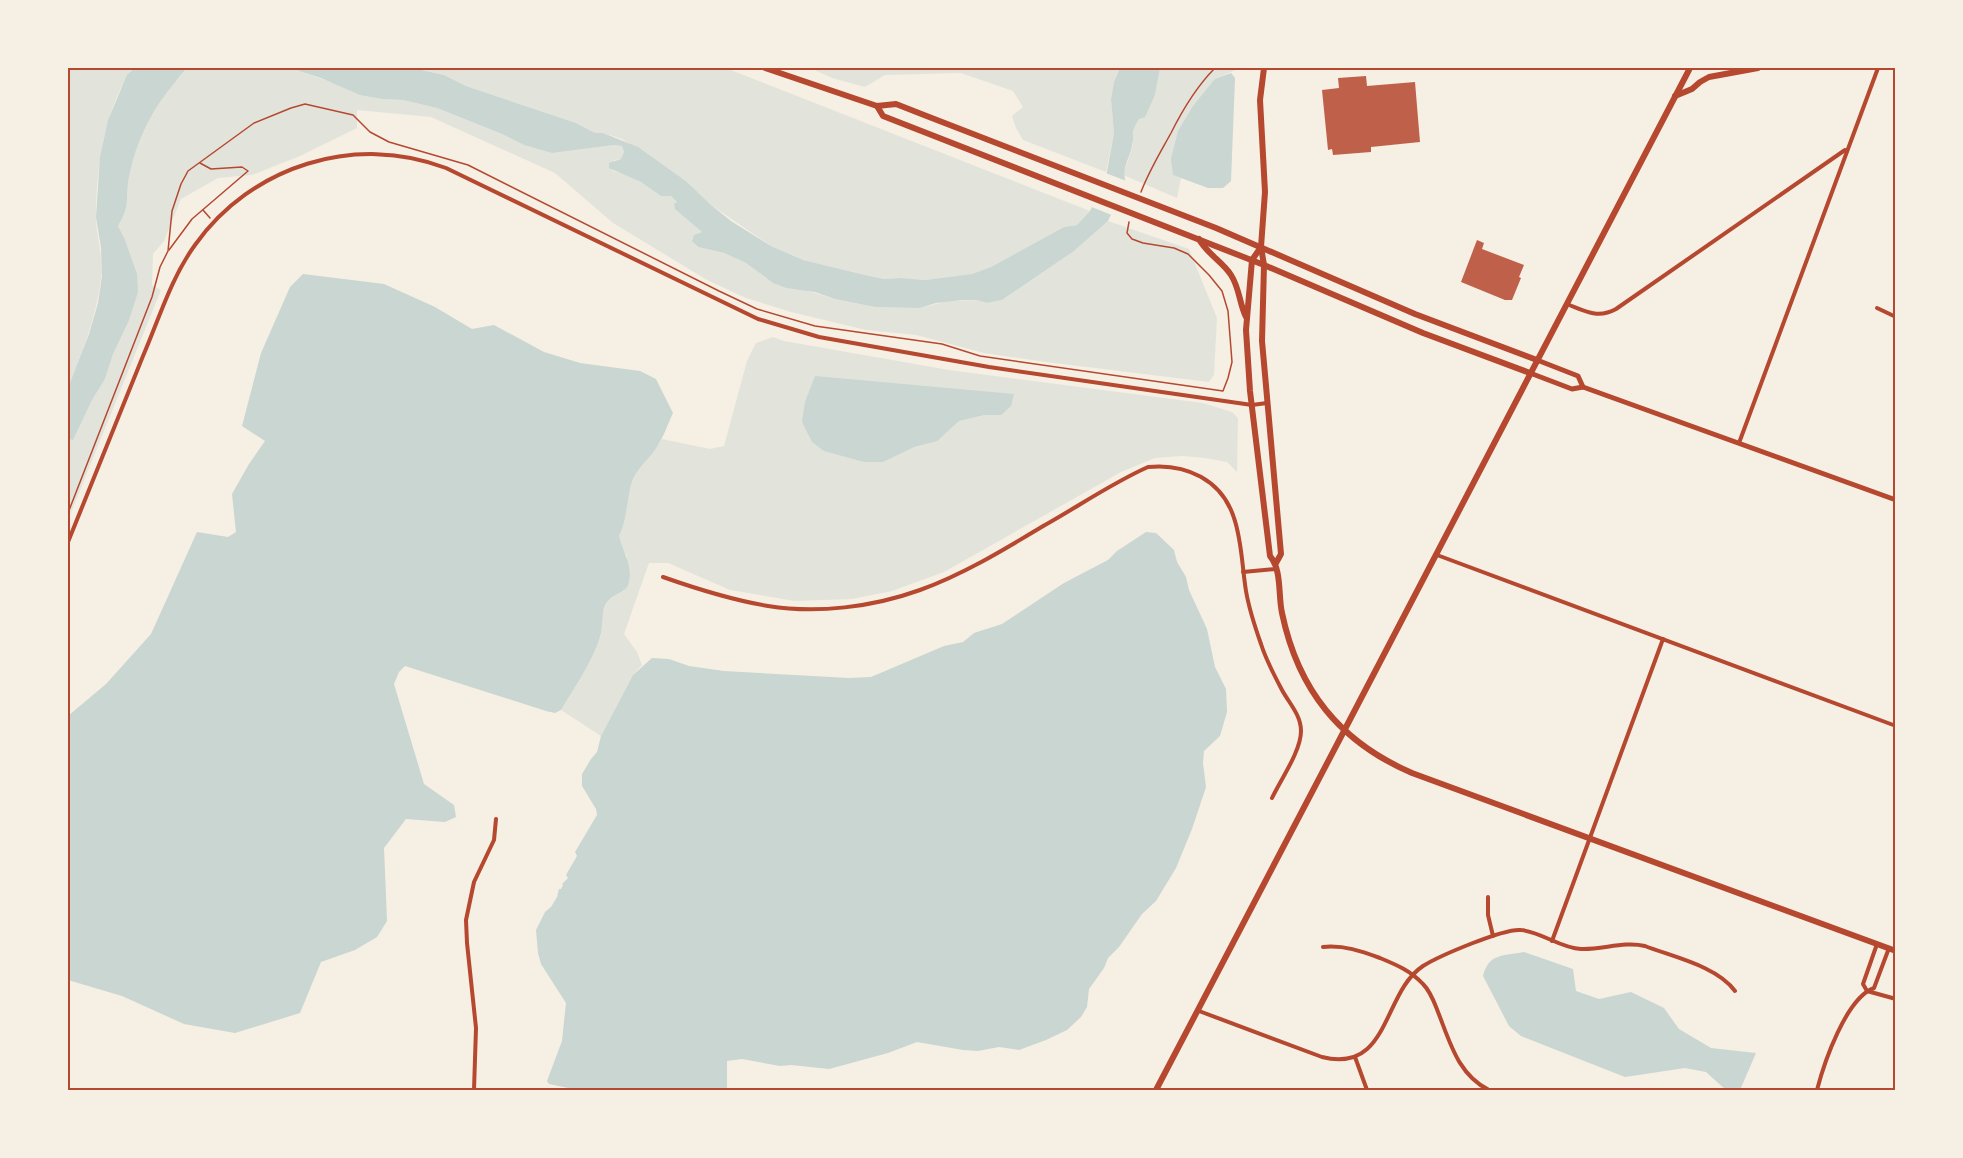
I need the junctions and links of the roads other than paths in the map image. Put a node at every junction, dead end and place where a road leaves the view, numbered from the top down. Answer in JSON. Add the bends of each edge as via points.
{"nodes":[{"id":1,"x":765,"y":68,"type":"edge"},
{"id":2,"x":1264,"y":68,"type":"edge"},
{"id":3,"x":1690,"y":68,"type":"edge"},
{"id":4,"x":1758,"y":68,"type":"edge"},
{"id":5,"x":1878,"y":68,"type":"edge"},
{"id":6,"x":1675,"y":96,"type":"junction"},
{"id":7,"x":877,"y":106,"type":"junction"},
{"id":8,"x":1846,"y":150,"type":"junction"},
{"id":9,"x":1198,"y":239,"type":"junction"},
{"id":10,"x":1261,"y":247,"type":"junction"},
{"id":11,"x":1252,"y":260,"type":"junction"},
{"id":12,"x":1264,"y":265,"type":"junction"},
{"id":13,"x":1566,"y":303,"type":"junction"},
{"id":14,"x":1877,"y":308,"type":"dead end"},
{"id":15,"x":1246,"y":317,"type":"junction"},
{"id":16,"x":1896,"y":317,"type":"edge"},
{"id":17,"x":1537,"y":360,"type":"junction"},
{"id":18,"x":1530,"y":373,"type":"junction"},
{"id":19,"x":1583,"y":387,"type":"junction"},
{"id":20,"x":1267,"y":403,"type":"junction"},
{"id":21,"x":1252,"y":405,"type":"junction"},
{"id":22,"x":1738,"y":443,"type":"junction"},
{"id":23,"x":1896,"y":500,"type":"edge"},
{"id":24,"x":68,"y":542,"type":"edge"},
{"id":25,"x":1437,"y":555,"type":"junction"},
{"id":26,"x":1276,"y":566,"type":"junction"},
{"id":27,"x":1243,"y":572,"type":"junction"},
{"id":28,"x":663,"y":577,"type":"dead end"},
{"id":29,"x":1663,"y":639,"type":"junction"},
{"id":30,"x":1896,"y":726,"type":"edge"},
{"id":31,"x":1344,"y":731,"type":"junction"},
{"id":32,"x":1272,"y":798,"type":"dead end"},
{"id":33,"x":496,"y":819,"type":"dead end"},
{"id":34,"x":1589,"y":838,"type":"junction"},
{"id":35,"x":1488,"y":897,"type":"dead end"},
{"id":36,"x":1493,"y":936,"type":"junction"},
{"id":37,"x":1552,"y":941,"type":"junction"},
{"id":38,"x":1877,"y":944,"type":"junction"},
{"id":39,"x":1323,"y":947,"type":"dead end"},
{"id":40,"x":1892,"y":950,"type":"edge"},
{"id":41,"x":1413,"y":974,"type":"junction"},
{"id":42,"x":1867,"y":990,"type":"junction"},
{"id":43,"x":1735,"y":991,"type":"dead end"},
{"id":44,"x":1896,"y":999,"type":"edge"},
{"id":45,"x":1199,"y":1011,"type":"junction"},
{"id":46,"x":1354,"y":1057,"type":"junction"},
{"id":47,"x":474,"y":1090,"type":"edge"},
{"id":48,"x":1156,"y":1090,"type":"edge"},
{"id":49,"x":1367,"y":1090,"type":"edge"},
{"id":50,"x":1489,"y":1090,"type":"edge"},
{"id":51,"x":1817,"y":1090,"type":"edge"}],
"edges":[{"from":1,"to":7,"type":"main road"},
{"from":2,"to":10,"type":"main road","via":[[1260,100],[1265,192]]},
{"from":3,"to":6,"type":"main road"},
{"from":4,"to":6,"type":"main road","via":[[1709,77]]},
{"from":5,"to":8,"type":"street"},
{"from":6,"to":13,"type":"main road"},
{"from":7,"to":9,"type":"main road","via":[[883,116]]},
{"from":7,"to":10,"type":"main road","via":[[896,104]]},
{"from":8,"to":13,"type":"street","via":[[1616,309],[1597,315]]},
{"from":8,"to":22,"type":"street"},
{"from":9,"to":11,"type":"main road"},
{"from":9,"to":15,"type":"main road","via":[[1233,279]]},
{"from":10,"to":11,"type":"main road"},
{"from":10,"to":12,"type":"main road"},
{"from":10,"to":17,"type":"main road"},
{"from":11,"to":12,"type":"main road"},
{"from":11,"to":15,"type":"main road"},
{"from":12,"to":18,"type":"main road","via":[[1423,333]]},
{"from":12,"to":20,"type":"main road","via":[[1262,329]]},
{"from":13,"to":17,"type":"main road"},
{"from":14,"to":16,"type":"street"},
{"from":15,"to":21,"type":"main road"},
{"from":17,"to":18,"type":"main road"},
{"from":17,"to":19,"type":"street","via":[[1578,376]]},
{"from":18,"to":19,"type":"street","via":[[1572,389]]},
{"from":18,"to":25,"type":"main road"},
{"from":19,"to":22,"type":"street"},
{"from":20,"to":21,"type":"street"},
{"from":20,"to":26,"type":"main road","via":[[1281,554]]},
{"from":21,"to":24,"type":"street","via":[[989,367],[777,326],[441,166],[413,158],[355,154],[287,170],[257,186],[213,222],[191,250],[174,281]]},
{"from":21,"to":26,"type":"main road","via":[[1270,556]]},
{"from":22,"to":23,"type":"street"},
{"from":25,"to":29,"type":"street"},
{"from":25,"to":31,"type":"main road"},
{"from":26,"to":27,"type":"street"},
{"from":26,"to":31,"type":"main road","via":[[1285,625],[1296,658],[1320,704]]},
{"from":27,"to":28,"type":"street","via":[[1236,525],[1226,500],[1201,476],[1160,466],[1140,471],[967,569],[897,598],[825,608],[771,606]]},
{"from":27,"to":32,"type":"street","via":[[1261,644],[1301,727],[1298,746]]},
{"from":29,"to":30,"type":"street"},
{"from":29,"to":34,"type":"street"},
{"from":31,"to":34,"type":"main road","via":[[1400,767]]},
{"from":31,"to":45,"type":"main road"},
{"from":33,"to":47,"type":"street","via":[[494,840],[474,882],[466,920],[476,1035]]},
{"from":34,"to":37,"type":"street"},
{"from":34,"to":38,"type":"main road"},
{"from":35,"to":36,"type":"street"},
{"from":36,"to":37,"type":"street","via":[[1519,929]]},
{"from":36,"to":41,"type":"street","via":[[1437,958]]},
{"from":37,"to":43,"type":"street","via":[[1583,950],[1645,946],[1711,970]]},
{"from":38,"to":40,"type":"main road"},
{"from":38,"to":42,"type":"street","via":[[1863,984]]},
{"from":39,"to":41,"type":"street","via":[[1349,948]]},
{"from":40,"to":42,"type":"street","via":[[1874,988]]},
{"from":41,"to":46,"type":"street","via":[[1400,991],[1379,1037]]},
{"from":41,"to":50,"type":"street","via":[[1432,996],[1461,1066]]},
{"from":42,"to":44,"type":"street"},
{"from":42,"to":51,"type":"street","via":[[1839,1031]]},
{"from":45,"to":46,"type":"street","via":[[1322,1057]]},
{"from":45,"to":48,"type":"main road"},
{"from":46,"to":49,"type":"street"}]}
